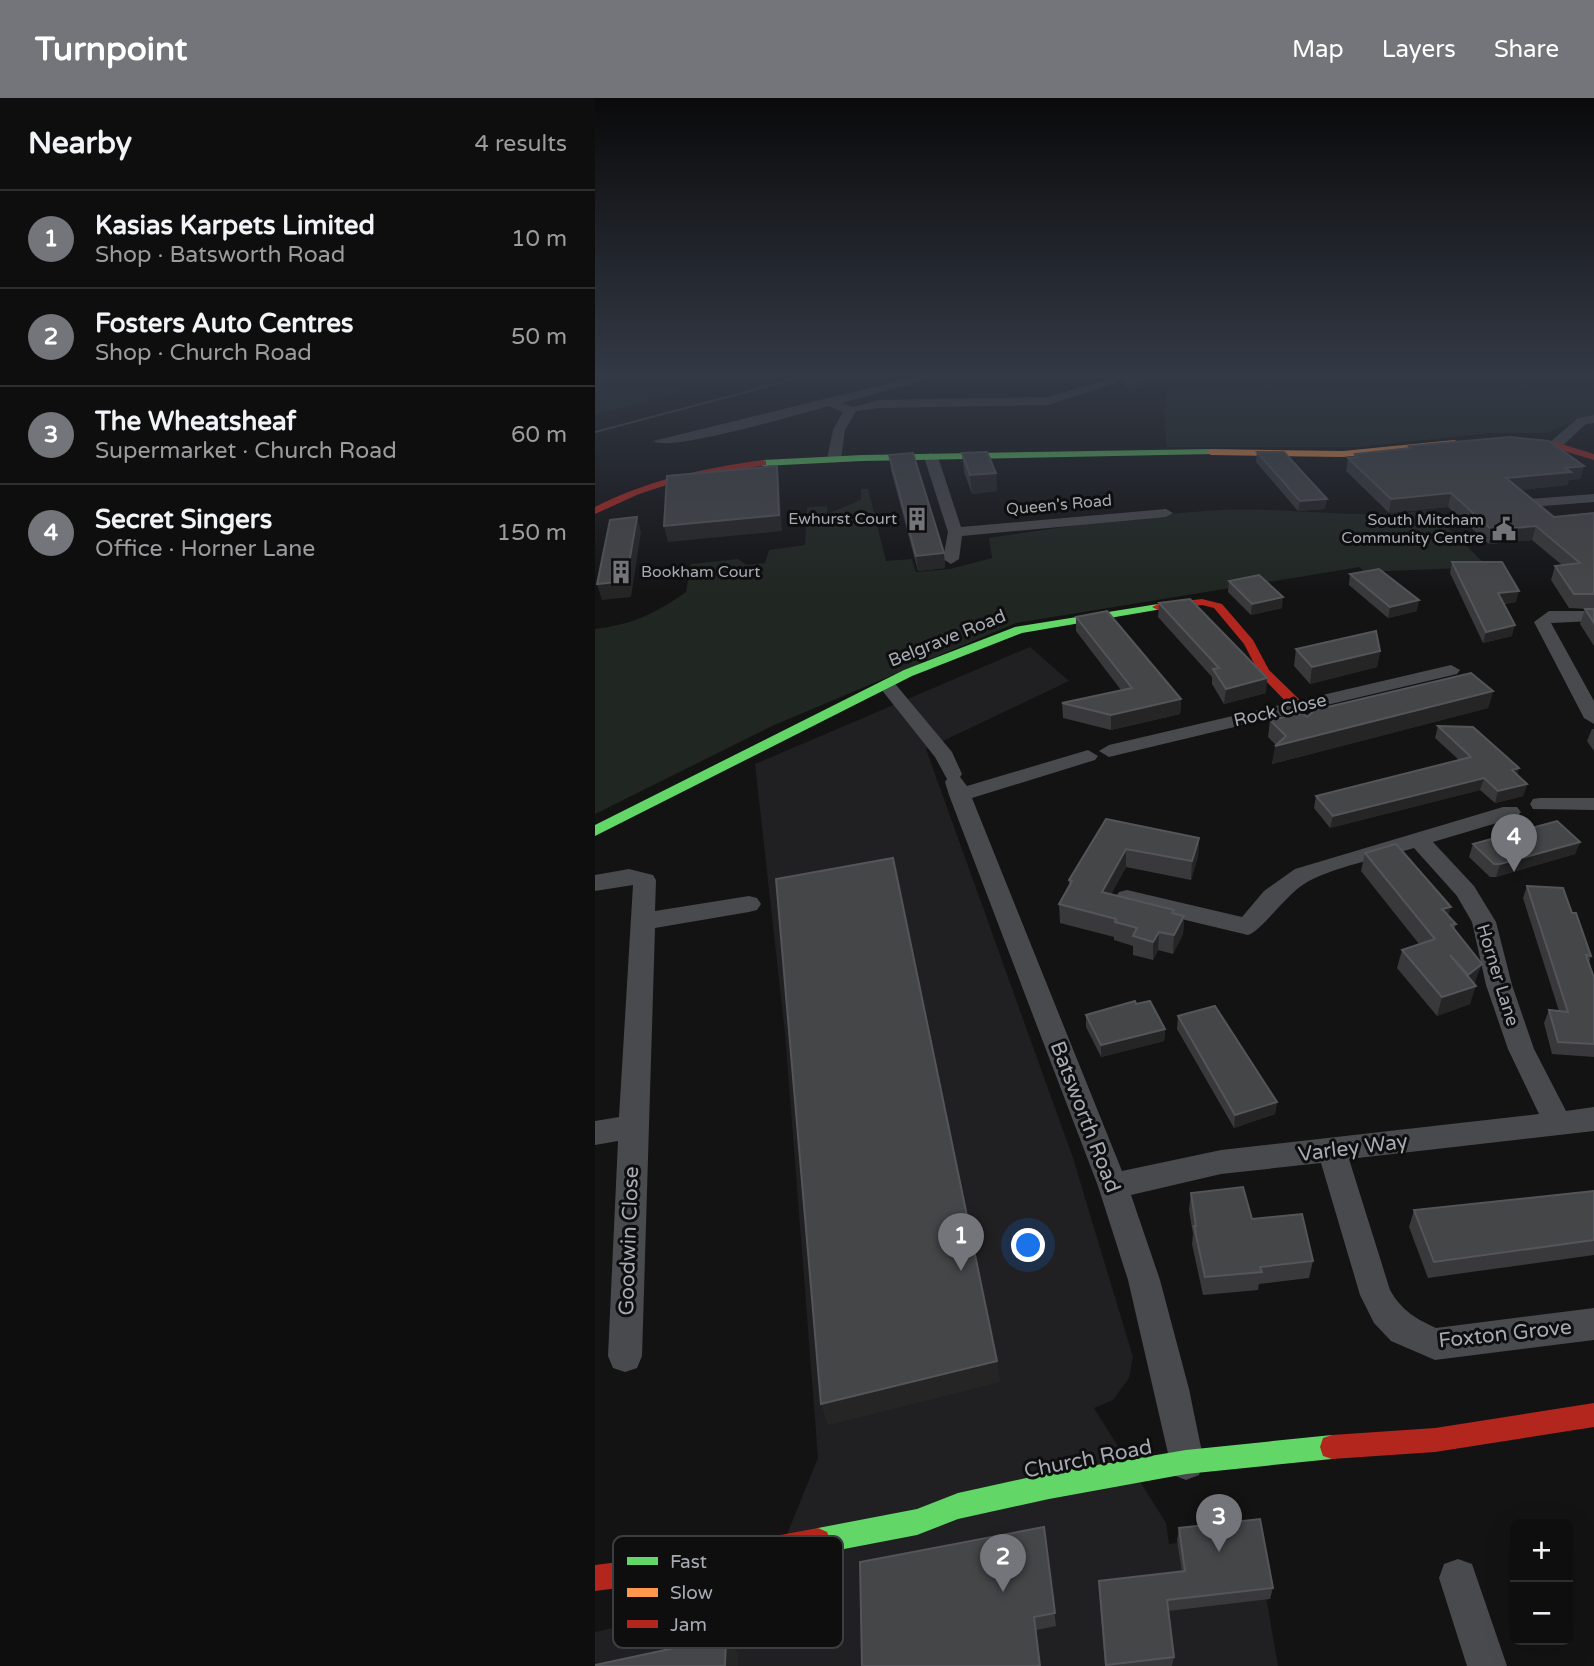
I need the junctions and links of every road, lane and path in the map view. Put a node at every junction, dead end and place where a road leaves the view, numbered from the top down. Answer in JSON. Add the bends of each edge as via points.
{"nodes":[{"id":1,"x":836,"y":447,"type":"edge"},
{"id":2,"x":1405,"y":447,"type":"edge"},
{"id":3,"x":1562,"y":447,"type":"edge"},
{"id":4,"x":931,"y":457,"type":"junction"},
{"id":5,"x":1594,"y":457,"type":"edge"},
{"id":6,"x":834,"y":459,"type":"junction"},
{"id":7,"x":1594,"y":498,"type":"edge"},
{"id":8,"x":1530,"y":503,"type":"edge"},
{"id":9,"x":595,"y":511,"type":"edge"},
{"id":10,"x":1166,"y":513,"type":"dead end"},
{"id":11,"x":955,"y":532,"type":"junction"},
{"id":12,"x":951,"y":559,"type":"dead end"},
{"id":13,"x":1594,"y":616,"type":"edge"},
{"id":14,"x":1451,"y":670,"type":"dead end"},
{"id":15,"x":886,"y":684,"type":"junction"},
{"id":16,"x":1298,"y":706,"type":"junction"},
{"id":17,"x":1594,"y":718,"type":"edge"},
{"id":18,"x":1109,"y":751,"type":"dead end"},
{"id":19,"x":1089,"y":756,"type":"dead end"},
{"id":20,"x":955,"y":784,"type":"junction"},
{"id":21,"x":1540,"y":804,"type":"dead end"},
{"id":22,"x":1594,"y":804,"type":"edge"},
{"id":23,"x":1510,"y":812,"type":"dead end"},
{"id":24,"x":595,"y":831,"type":"edge"},
{"id":25,"x":1419,"y":840,"type":"junction"},
{"id":26,"x":595,"y":883,"type":"edge"},
{"id":27,"x":1127,"y":898,"type":"edge"},
{"id":28,"x":749,"y":904,"type":"dead end"},
{"id":29,"x":646,"y":921,"type":"junction"},
{"id":30,"x":1594,"y":1119,"type":"edge"},
{"id":31,"x":1558,"y":1123,"type":"junction"},
{"id":32,"x":633,"y":1126,"type":"junction"},
{"id":33,"x":595,"y":1133,"type":"edge"},
{"id":34,"x":1332,"y":1151,"type":"junction"},
{"id":35,"x":1112,"y":1186,"type":"junction"},
{"id":36,"x":1594,"y":1324,"type":"edge"},
{"id":37,"x":625,"y":1356,"type":"dead end"},
{"id":38,"x":1594,"y":1415,"type":"edge"},
{"id":39,"x":1186,"y":1462,"type":"junction"},
{"id":40,"x":843,"y":1536,"type":"edge"},
{"id":41,"x":613,"y":1576,"type":"edge"},
{"id":42,"x":595,"y":1578,"type":"edge"},
{"id":43,"x":1458,"y":1578,"type":"dead end"},
{"id":44,"x":1487,"y":1666,"type":"edge"}],
"edges":[{"from":1,"to":6,"type":"street"},
{"from":2,"to":4,"type":"street","via":[[1331,454]]},
{"from":3,"to":5,"type":"street"},
{"from":4,"to":6,"type":"street"},
{"from":4,"to":11,"type":"street"},
{"from":6,"to":9,"type":"street","via":[[690,474],[646,485]]},
{"from":7,"to":8,"type":"street"},
{"from":10,"to":11,"type":"street","name":"Queen's Road"},
{"from":11,"to":12,"type":"street"},
{"from":13,"to":17,"type":"street","via":[[1549,616],[1542,622]]},
{"from":14,"to":16,"type":"street","name":"Rock Close"},
{"from":15,"to":16,"type":"street","name":"Belgrave Road","via":[[1019,630],[1202,602],[1218,606],[1249,643],[1264,672]]},
{"from":15,"to":20,"type":"street","name":"Batsworth Road","via":[[945,755]]},
{"from":15,"to":24,"type":"street","name":"Belgrave Road"},
{"from":16,"to":18,"type":"street","name":"Rock Close"},
{"from":19,"to":20,"type":"street"},
{"from":20,"to":35,"type":"street","name":"Batsworth Road"},
{"from":21,"to":22,"type":"street"},
{"from":23,"to":25,"type":"street"},
{"from":25,"to":27,"type":"street","via":[[1303,874],[1277,891],[1248,927]]},
{"from":25,"to":31,"type":"street","name":"Horner Lane","via":[[1466,891],[1484,922],[1521,1049]]},
{"from":26,"to":29,"type":"street","name":"Goodwin Close","via":[[629,877],[645,880]]},
{"from":28,"to":29,"type":"street"},
{"from":29,"to":32,"type":"street","name":"Goodwin Close"},
{"from":30,"to":31,"type":"street","name":"Varley Way"},
{"from":31,"to":34,"type":"street","name":"Varley Way"},
{"from":32,"to":33,"type":"street"},
{"from":32,"to":37,"type":"street","name":"Goodwin Close"},
{"from":34,"to":35,"type":"street","name":"Varley Way","via":[[1221,1162]]},
{"from":34,"to":36,"type":"street","name":"Foxton Grove","via":[[1376,1295],[1403,1330],[1435,1344]]},
{"from":35,"to":39,"type":"street","name":"Batsworth Road","via":[[1144,1280]]},
{"from":38,"to":39,"type":"street","name":"Church Road","via":[[1435,1440]]},
{"from":39,"to":40,"type":"street","name":"Church Road","via":[[1056,1484],[958,1506],[917,1522]]},
{"from":41,"to":42,"type":"street","name":"Church Road"},
{"from":43,"to":44,"type":"street"}]}
